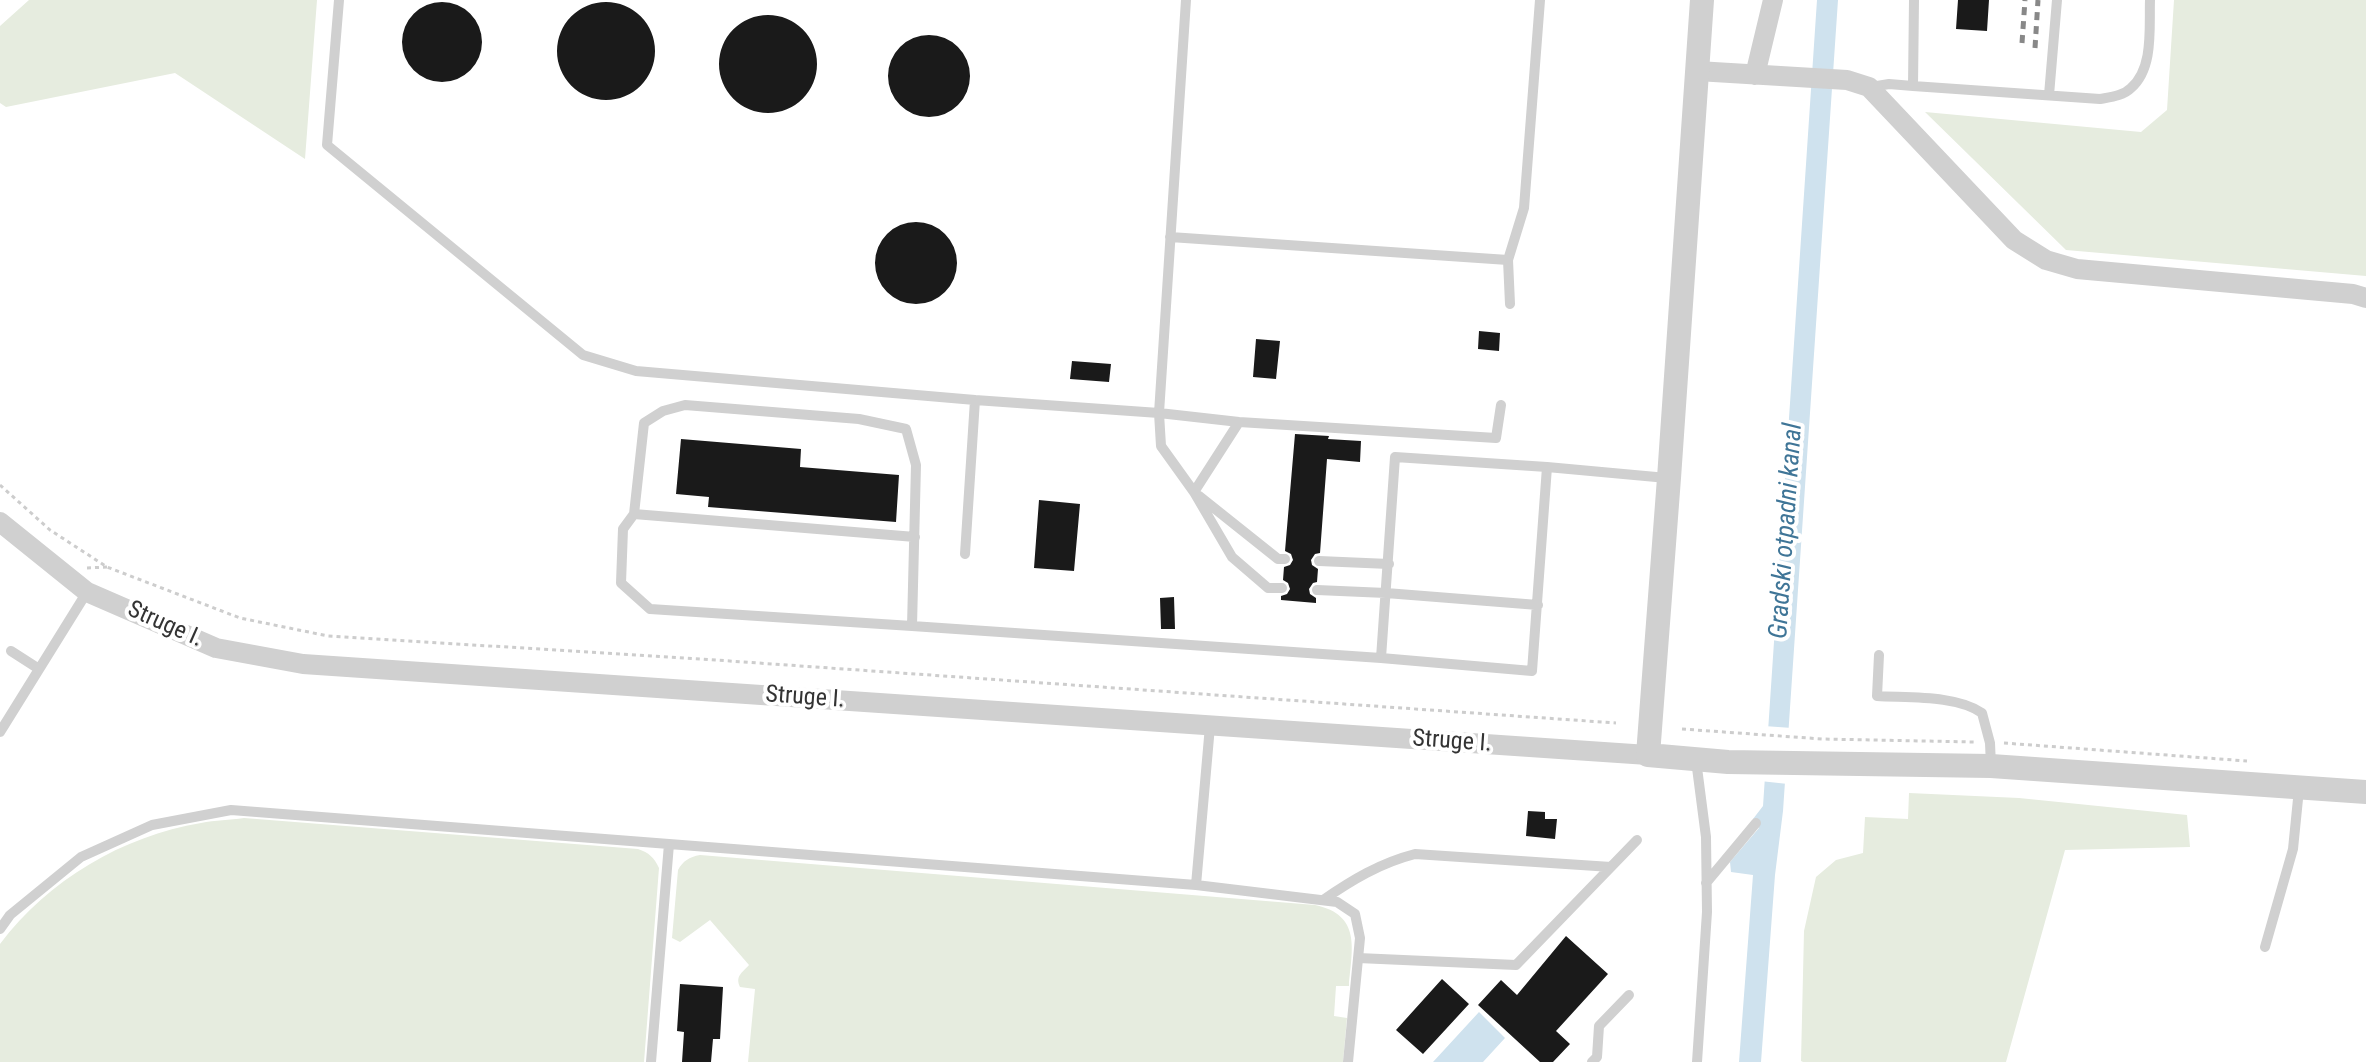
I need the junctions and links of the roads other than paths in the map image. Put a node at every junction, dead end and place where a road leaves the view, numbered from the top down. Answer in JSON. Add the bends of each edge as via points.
{"nodes":[{"id":1,"x":339,"y":0,"type":"edge"},
{"id":2,"x":1186,"y":0,"type":"edge"},
{"id":3,"x":1540,"y":0,"type":"edge"},
{"id":4,"x":1702,"y":0,"type":"edge"},
{"id":5,"x":1773,"y":0,"type":"edge"},
{"id":6,"x":1914,"y":0,"type":"edge"},
{"id":7,"x":2057,"y":0,"type":"edge"},
{"id":8,"x":2150,"y":0,"type":"edge"},
{"id":9,"x":1697,"y":71,"type":"junction"},
{"id":10,"x":1755,"y":75,"type":"junction"},
{"id":11,"x":1913,"y":86,"type":"junction"},
{"id":12,"x":1869,"y":87,"type":"junction"},
{"id":13,"x":2049,"y":95,"type":"junction"},
{"id":14,"x":1170,"y":237,"type":"junction"},
{"id":15,"x":1508,"y":260,"type":"junction"},
{"id":16,"x":2366,"y":298,"type":"edge"},
{"id":17,"x":1510,"y":304,"type":"dead end"},
{"id":18,"x":975,"y":400,"type":"junction"},
{"id":19,"x":1501,"y":405,"type":"dead end"},
{"id":20,"x":1159,"y":413,"type":"junction"},
{"id":21,"x":1239,"y":422,"type":"junction"},
{"id":22,"x":1547,"y":467,"type":"junction"},
{"id":23,"x":1669,"y":478,"type":"junction"},
{"id":24,"x":1194,"y":492,"type":"junction"},
{"id":25,"x":634,"y":514,"type":"junction"},
{"id":26,"x":0,"y":522,"type":"edge"},
{"id":27,"x":915,"y":537,"type":"junction"},
{"id":28,"x":965,"y":554,"type":"dead end"},
{"id":29,"x":1285,"y":559,"type":"dead end"},
{"id":30,"x":1319,"y":561,"type":"dead end"},
{"id":31,"x":1389,"y":564,"type":"junction"},
{"id":32,"x":1282,"y":588,"type":"dead end"},
{"id":33,"x":1317,"y":590,"type":"dead end"},
{"id":34,"x":87,"y":592,"type":"junction"},
{"id":35,"x":1386,"y":593,"type":"junction"},
{"id":36,"x":1538,"y":605,"type":"junction"},
{"id":37,"x":912,"y":626,"type":"junction"},
{"id":38,"x":11,"y":651,"type":"dead end"},
{"id":39,"x":1879,"y":655,"type":"dead end"},
{"id":40,"x":1381,"y":658,"type":"junction"},
{"id":41,"x":39,"y":669,"type":"junction"},
{"id":42,"x":1210,"y":726,"type":"junction"},
{"id":43,"x":0,"y":732,"type":"edge"},
{"id":44,"x":1648,"y":755,"type":"junction"},
{"id":45,"x":1696,"y":760,"type":"junction"},
{"id":46,"x":1991,"y":766,"type":"junction"},
{"id":47,"x":2299,"y":787,"type":"junction"},
{"id":48,"x":2366,"y":792,"type":"edge"},
{"id":49,"x":1756,"y":823,"type":"dead end"},
{"id":50,"x":1637,"y":840,"type":"dead end"},
{"id":51,"x":669,"y":844,"type":"junction"},
{"id":52,"x":1611,"y":867,"type":"junction"},
{"id":53,"x":1706,"y":883,"type":"junction"},
{"id":54,"x":1196,"y":885,"type":"junction"},
{"id":55,"x":1323,"y":900,"type":"junction"},
{"id":56,"x":0,"y":929,"type":"edge"},
{"id":57,"x":2265,"y":947,"type":"dead end"},
{"id":58,"x":1358,"y":958,"type":"junction"},
{"id":59,"x":1629,"y":995,"type":"dead end"},
{"id":60,"x":651,"y":1062,"type":"edge"},
{"id":61,"x":1348,"y":1062,"type":"edge"},
{"id":62,"x":1592,"y":1062,"type":"edge"},
{"id":63,"x":1697,"y":1062,"type":"edge"}],
"edges":[{"from":1,"to":18,"type":"lane","via":[[327,145],[583,355],[636,371]]},
{"from":2,"to":14,"type":"lane"},
{"from":3,"to":15,"type":"lane","via":[[1524,208]]},
{"from":4,"to":9,"type":"street"},
{"from":5,"to":10,"type":"street"},
{"from":6,"to":11,"type":"lane"},
{"from":7,"to":13,"type":"lane"},
{"from":8,"to":13,"type":"lane","via":[[2148,52],[2131,89],[2100,99]]},
{"from":9,"to":10,"type":"street"},
{"from":9,"to":23,"type":"street"},
{"from":10,"to":12,"type":"street","via":[[1847,80]]},
{"from":11,"to":12,"type":"lane"},
{"from":11,"to":13,"type":"lane"},
{"from":12,"to":16,"type":"street","via":[[2014,240],[2046,260],[2077,269]]},
{"from":14,"to":15,"type":"lane"},
{"from":14,"to":20,"type":"lane"},
{"from":15,"to":17,"type":"lane"},
{"from":18,"to":20,"type":"lane"},
{"from":18,"to":28,"type":"lane"},
{"from":19,"to":21,"type":"lane","via":[[1496,438]]},
{"from":20,"to":21,"type":"lane"},
{"from":20,"to":24,"type":"lane","via":[[1161,446]]},
{"from":21,"to":24,"type":"lane"},
{"from":22,"to":23,"type":"lane"},
{"from":22,"to":31,"type":"lane","via":[[1395,457]]},
{"from":22,"to":36,"type":"lane"},
{"from":23,"to":44,"type":"street"},
{"from":24,"to":29,"type":"lane","via":[[1278,559]]},
{"from":24,"to":32,"type":"lane","via":[[1232,557],[1268,588]]},
{"from":25,"to":27,"type":"lane"},
{"from":25,"to":27,"type":"lane","via":[[644,423],[663,411],[685,405],[859,419],[906,429],[916,465]]},
{"from":25,"to":37,"type":"lane","via":[[623,529],[621,583],[650,609]]},
{"from":26,"to":34,"type":"street","name":"Struge I."},
{"from":27,"to":37,"type":"lane"},
{"from":30,"to":31,"type":"lane"},
{"from":31,"to":35,"type":"lane"},
{"from":33,"to":35,"type":"lane"},
{"from":34,"to":41,"type":"lane"},
{"from":34,"to":42,"type":"street","name":"Struge I.","via":[[216,648],[303,664]]},
{"from":35,"to":36,"type":"lane"},
{"from":35,"to":40,"type":"lane"},
{"from":36,"to":40,"type":"lane","via":[[1532,671]]},
{"from":37,"to":40,"type":"lane"},
{"from":38,"to":41,"type":"lane"},
{"from":39,"to":46,"type":"lane","via":[[1877,696],[1958,702],[1982,713]]},
{"from":41,"to":43,"type":"lane"},
{"from":42,"to":44,"type":"street","name":"Struge I."},
{"from":42,"to":54,"type":"lane"},
{"from":44,"to":45,"type":"street"},
{"from":45,"to":46,"type":"street"},
{"from":45,"to":53,"type":"lane"},
{"from":46,"to":47,"type":"street"},
{"from":47,"to":48,"type":"street"},
{"from":47,"to":57,"type":"lane","via":[[2293,849]]},
{"from":49,"to":53,"type":"lane"},
{"from":50,"to":52,"type":"lane"},
{"from":51,"to":54,"type":"lane"},
{"from":51,"to":56,"type":"lane","via":[[231,810],[152,825],[81,857]]},
{"from":51,"to":60,"type":"lane"},
{"from":52,"to":55,"type":"lane","via":[[1415,854],[1351,880]]},
{"from":52,"to":58,"type":"lane","via":[[1516,965]]},
{"from":53,"to":63,"type":"lane"},
{"from":54,"to":55,"type":"lane"},
{"from":55,"to":58,"type":"lane","via":[[1355,914]]},
{"from":58,"to":61,"type":"lane"},
{"from":59,"to":62,"type":"lane","via":[[1599,1026]]}]}
